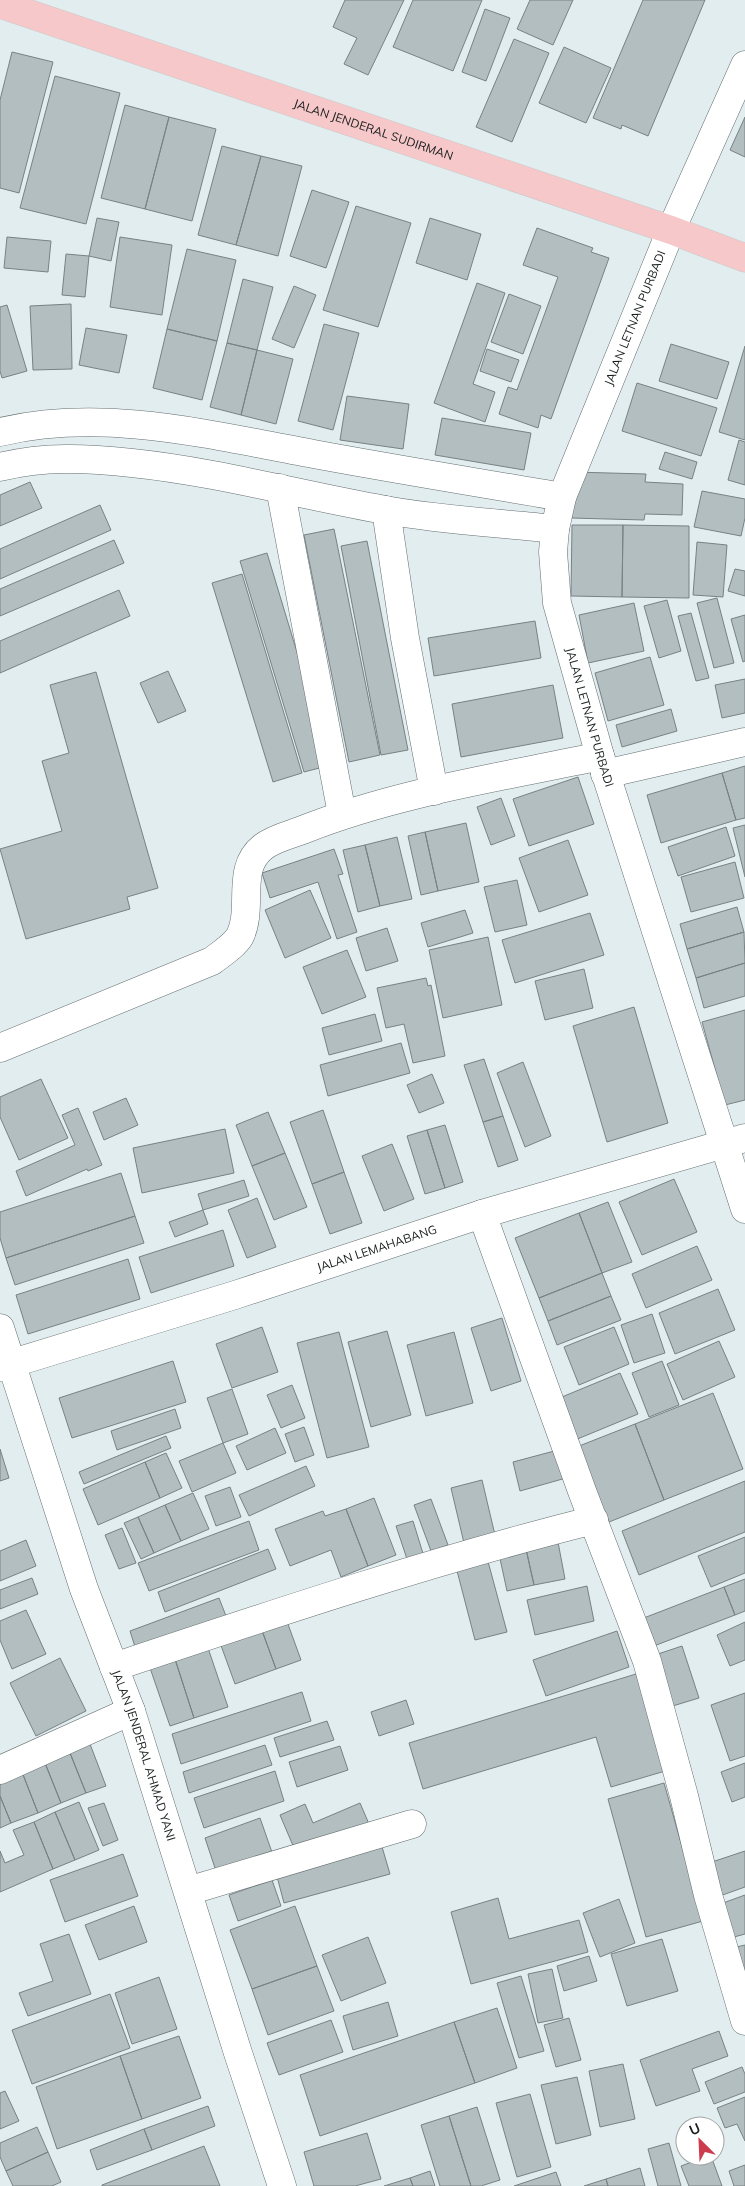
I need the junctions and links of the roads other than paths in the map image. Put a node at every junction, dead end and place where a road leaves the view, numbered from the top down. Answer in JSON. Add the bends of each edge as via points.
{"nodes":[{"id":1,"x":0,"y":4,"type":"edge"},
{"id":2,"x":745,"y":65,"type":"edge"},
{"id":3,"x":671,"y":230,"type":"junction"},
{"id":4,"x":745,"y":258,"type":"edge"},
{"id":5,"x":0,"y":432,"type":"edge"},
{"id":6,"x":0,"y":466,"type":"edge"},
{"id":7,"x":280,"y":488,"type":"junction"},
{"id":8,"x":562,"y":497,"type":"junction"},
{"id":9,"x":386,"y":510,"type":"junction"},
{"id":10,"x":555,"y":529,"type":"junction"},
{"id":11,"x":745,"y":742,"type":"edge"},
{"id":12,"x":603,"y":765,"type":"junction"},
{"id":13,"x":434,"y":792,"type":"junction"},
{"id":14,"x":342,"y":814,"type":"junction"},
{"id":15,"x":0,"y":1048,"type":"edge"},
{"id":16,"x":735,"y":1140,"type":"edge"},
{"id":17,"x":745,"y":1209,"type":"edge"},
{"id":18,"x":482,"y":1214,"type":"junction"},
{"id":19,"x":0,"y":1328,"type":"edge"},
{"id":20,"x":6,"y":1365,"type":"edge"},
{"id":21,"x":594,"y":1520,"type":"junction"},
{"id":22,"x":114,"y":1667,"type":"junction"},
{"id":23,"x":131,"y":1711,"type":"junction"},
{"id":24,"x":0,"y":1770,"type":"edge"},
{"id":25,"x":412,"y":1824,"type":"dead end"},
{"id":26,"x":188,"y":1891,"type":"junction"},
{"id":27,"x":745,"y":2021,"type":"edge"},
{"id":28,"x":282,"y":2186,"type":"edge"}],
"edges":[{"from":1,"to":3,"type":"main road","name":"JALAN JENDERAL SUDIRMAN"},
{"from":2,"to":3,"type":"street","name":"JALAN LETNAN PURBADI"},
{"from":3,"to":4,"type":"main road","name":"JALAN JENDERAL SUDIRMAN"},
{"from":3,"to":8,"type":"street","name":"JALAN LETNAN PURBADI"},
{"from":5,"to":8,"type":"street","via":[[22,427],[121,422],[186,430]]},
{"from":6,"to":7,"type":"street","via":[[56,458],[94,459],[206,473]]},
{"from":7,"to":9,"type":"street"},
{"from":7,"to":14,"type":"street"},
{"from":8,"to":10,"type":"street","name":"JALAN LETNAN PURBADI"},
{"from":9,"to":10,"type":"street"},
{"from":9,"to":13,"type":"street","via":[[405,638]]},
{"from":10,"to":12,"type":"street","name":"JALAN LETNAN PURBADI","via":[[553,552],[557,603]]},
{"from":11,"to":12,"type":"street"},
{"from":12,"to":13,"type":"street"},
{"from":12,"to":16,"type":"street","name":"JALAN LETNAN PURBADI"},
{"from":13,"to":14,"type":"street"},
{"from":14,"to":15,"type":"street","via":[[264,846],[253,857],[248,867],[240,936],[212,962]]},
{"from":16,"to":17,"type":"street","name":"JALAN LETNAN PURBADI"},
{"from":16,"to":18,"type":"street","name":"JALAN LEMAHABANG"},
{"from":18,"to":20,"type":"street","name":"JALAN LEMAHABANG","via":[[235,1295]]},
{"from":18,"to":21,"type":"street"},
{"from":19,"to":20,"type":"street","name":"JALAN JENDERAL AHMAD YANI"},
{"from":20,"to":22,"type":"street","name":"JALAN JENDERAL AHMAD YANI"},
{"from":21,"to":22,"type":"street","via":[[510,1541],[324,1596]]},
{"from":21,"to":27,"type":"street","via":[[647,1661],[708,1895]]},
{"from":22,"to":23,"type":"street","name":"JALAN JENDERAL AHMAD YANI"},
{"from":23,"to":24,"type":"street"},
{"from":23,"to":26,"type":"street","name":"JALAN JENDERAL AHMAD YANI"},
{"from":25,"to":26,"type":"street"},
{"from":26,"to":28,"type":"street","name":"JALAN JENDERAL AHMAD YANI"}]}
